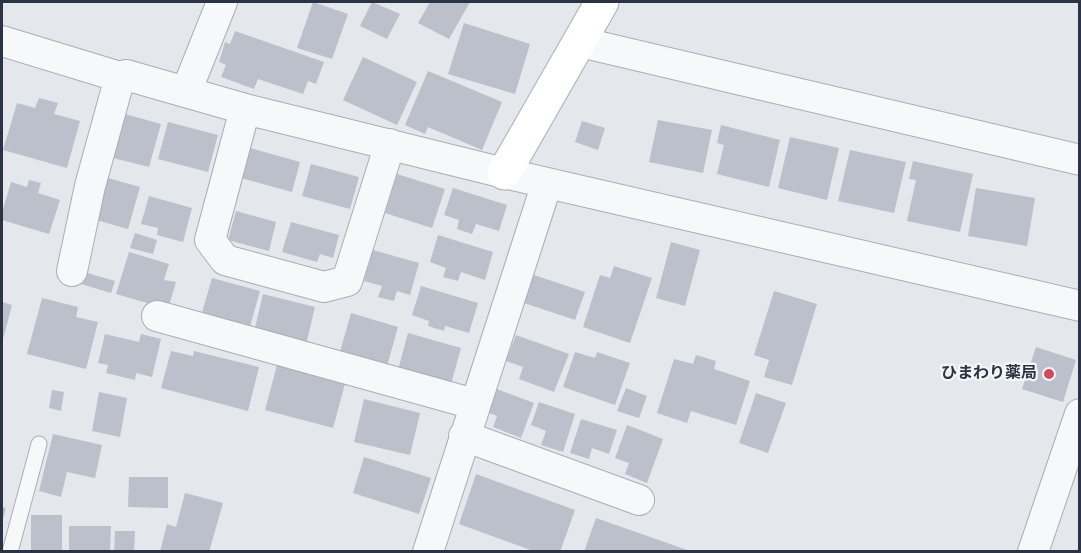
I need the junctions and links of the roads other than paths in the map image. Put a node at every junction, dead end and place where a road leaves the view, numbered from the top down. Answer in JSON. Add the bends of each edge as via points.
{"nodes":[{"id":1,"x":222,"y":2,"type":"edge"},
{"id":2,"x":602,"y":2,"type":"edge"},
{"id":3,"x":2,"y":41,"type":"edge"},
{"id":4,"x":580,"y":42,"type":"junction"},
{"id":5,"x":120,"y":76,"type":"junction"},
{"id":6,"x":186,"y":92,"type":"junction"},
{"id":7,"x":245,"y":109,"type":"junction"},
{"id":8,"x":390,"y":144,"type":"junction"},
{"id":9,"x":1080,"y":160,"type":"edge"},
{"id":10,"x":504,"y":173,"type":"junction"},
{"id":11,"x":547,"y":183,"type":"junction"},
{"id":12,"x":72,"y":271,"type":"dead end"},
{"id":13,"x":1080,"y":306,"type":"edge"},
{"id":14,"x":158,"y":316,"type":"dead end"},
{"id":15,"x":474,"y":404,"type":"junction"},
{"id":16,"x":1080,"y":414,"type":"edge"},
{"id":17,"x":464,"y":436,"type":"junction"},
{"id":18,"x":39,"y":444,"type":"dead end"},
{"id":19,"x":639,"y":500,"type":"dead end"},
{"id":20,"x":10,"y":552,"type":"edge"},
{"id":21,"x":428,"y":552,"type":"edge"},
{"id":22,"x":1033,"y":552,"type":"edge"}],
"edges":[{"from":1,"to":6,"type":"street"},
{"from":2,"to":4,"type":"street"},
{"from":3,"to":5,"type":"street"},
{"from":4,"to":9,"type":"street"},
{"from":4,"to":10,"type":"street"},
{"from":5,"to":6,"type":"street"},
{"from":5,"to":12,"type":"street"},
{"from":6,"to":7,"type":"street"},
{"from":7,"to":8,"type":"street"},
{"from":7,"to":8,"type":"street","via":[[210,240],[225,260],[324,287],[347,281]]},
{"from":8,"to":10,"type":"street"},
{"from":10,"to":11,"type":"street"},
{"from":11,"to":13,"type":"street"},
{"from":11,"to":15,"type":"street"},
{"from":14,"to":15,"type":"street"},
{"from":15,"to":17,"type":"street"},
{"from":16,"to":22,"type":"street"},
{"from":17,"to":19,"type":"street"},
{"from":17,"to":21,"type":"street"},
{"from":18,"to":20,"type":"lane"}]}
